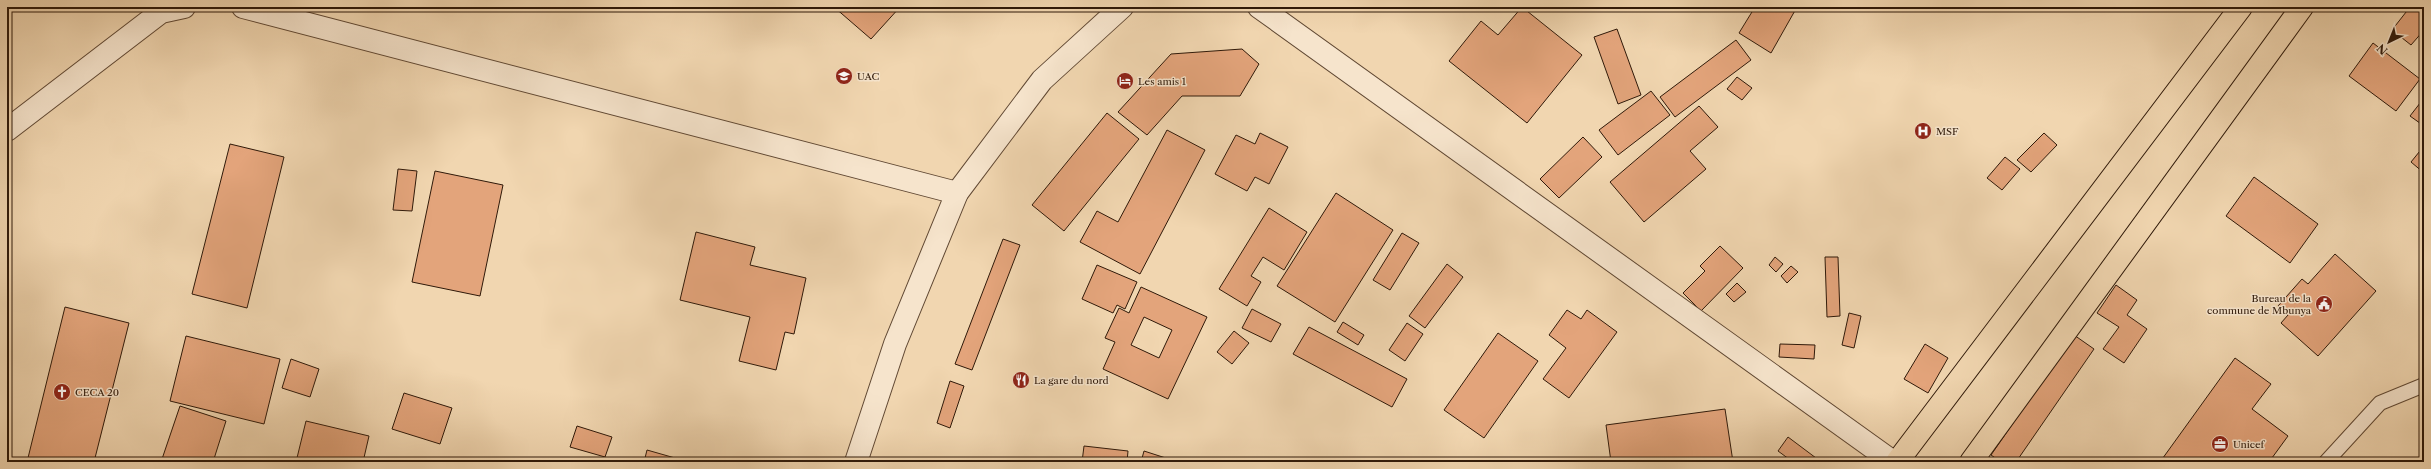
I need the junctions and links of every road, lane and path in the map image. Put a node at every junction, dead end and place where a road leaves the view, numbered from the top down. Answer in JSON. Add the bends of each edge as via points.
{"nodes":[{"id":1,"x":184,"y":7,"type":"edge"},
{"id":2,"x":242,"y":7,"type":"edge"},
{"id":3,"x":1122,"y":7,"type":"edge"},
{"id":4,"x":1259,"y":7,"type":"edge"},
{"id":5,"x":2241,"y":7,"type":"edge"},
{"id":6,"x":2302,"y":7,"type":"edge"},
{"id":7,"x":7,"y":130,"type":"edge"},
{"id":8,"x":957,"y":193,"type":"junction"},
{"id":9,"x":2424,"y":386,"type":"edge"},
{"id":10,"x":856,"y":462,"type":"edge"},
{"id":11,"x":1893,"y":462,"type":"edge"},
{"id":12,"x":1897,"y":462,"type":"edge"},
{"id":13,"x":1971,"y":462,"type":"edge"},
{"id":14,"x":2326,"y":462,"type":"edge"}],
"edges":[{"from":1,"to":7,"type":"street","via":[[161,12]]},
{"from":2,"to":8,"type":"street"},
{"from":3,"to":8,"type":"street","via":[[1042,80]]},
{"from":4,"to":11,"type":"street"},
{"from":5,"to":12,"type":"main road"},
{"from":6,"to":13,"type":"main road"},
{"from":8,"to":10,"type":"street","via":[[895,344]]},
{"from":9,"to":14,"type":"lane","via":[[2380,404]]}]}
